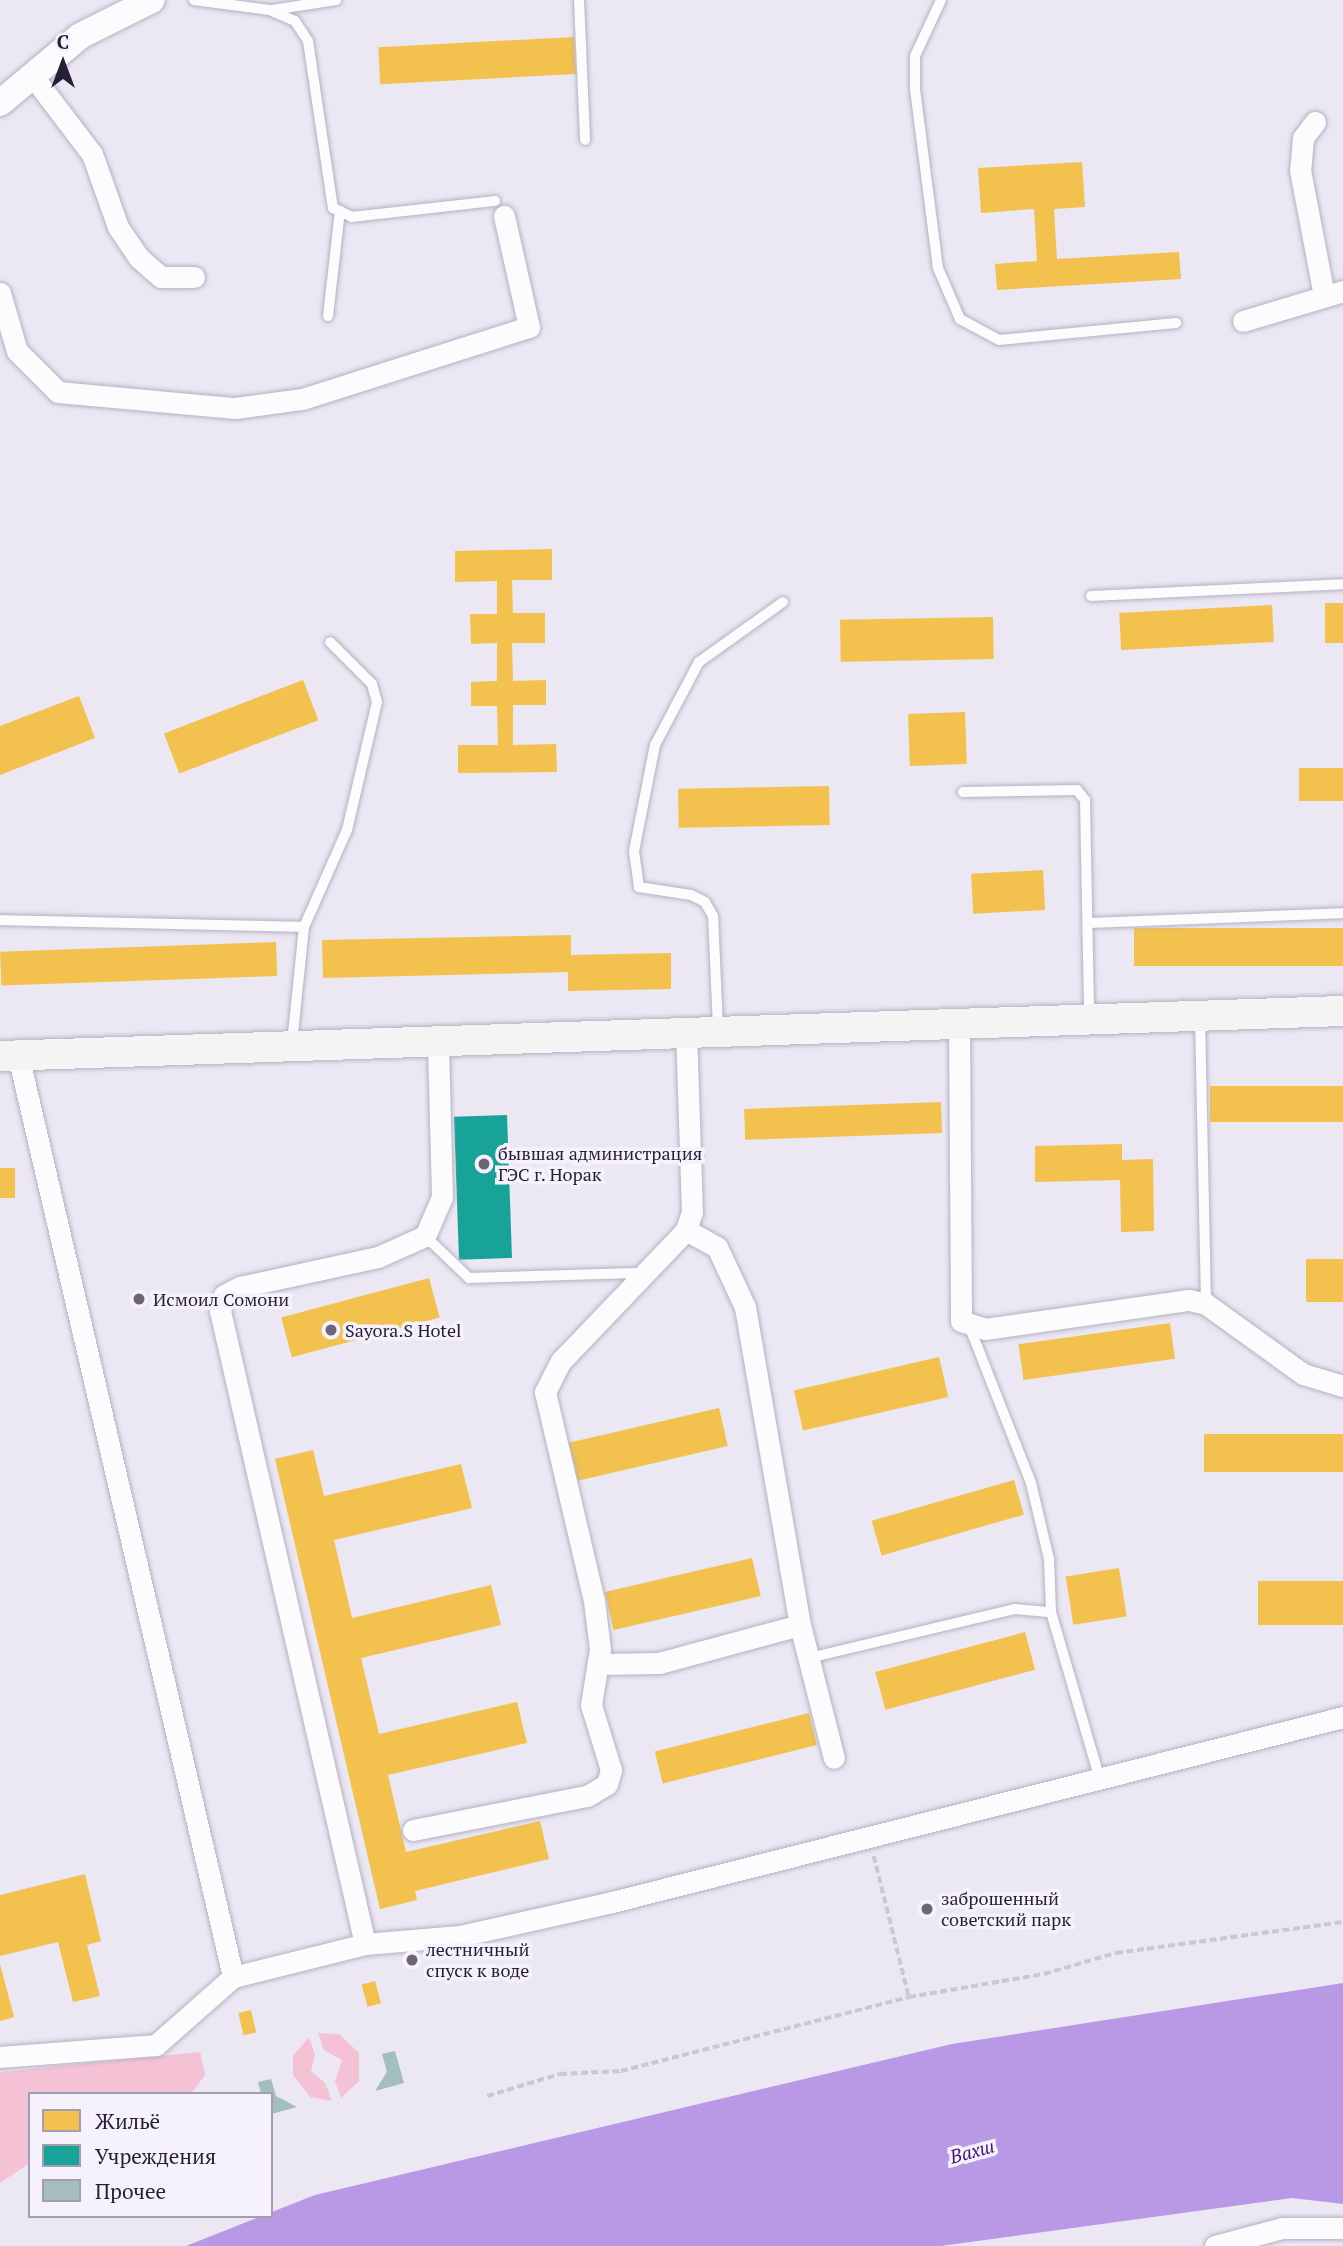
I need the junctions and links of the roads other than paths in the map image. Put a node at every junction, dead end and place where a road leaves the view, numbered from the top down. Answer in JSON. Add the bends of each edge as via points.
{"nodes":[{"id":1,"x":152,"y":0,"type":"edge"},
{"id":2,"x":194,"y":0,"type":"edge"},
{"id":3,"x":337,"y":0,"type":"edge"},
{"id":4,"x":579,"y":0,"type":"edge"},
{"id":5,"x":941,"y":0,"type":"edge"},
{"id":6,"x":270,"y":10,"type":"junction"},
{"id":7,"x":31,"y":74,"type":"junction"},
{"id":8,"x":0,"y":103,"type":"edge"},
{"id":9,"x":1315,"y":121,"type":"dead end"},
{"id":10,"x":585,"y":141,"type":"dead end"},
{"id":11,"x":499,"y":209,"type":"joint"},
{"id":12,"x":340,"y":211,"type":"junction"},
{"id":13,"x":194,"y":276,"type":"dead end"},
{"id":14,"x":0,"y":293,"type":"edge"},
{"id":15,"x":1333,"y":293,"type":"edge"},
{"id":16,"x":328,"y":316,"type":"dead end"},
{"id":17,"x":1243,"y":321,"type":"dead end"},
{"id":18,"x":1176,"y":323,"type":"dead end"},
{"id":19,"x":1343,"y":584,"type":"edge"},
{"id":20,"x":1091,"y":596,"type":"dead end"},
{"id":21,"x":783,"y":602,"type":"dead end"},
{"id":22,"x":330,"y":642,"type":"dead end"},
{"id":23,"x":963,"y":792,"type":"dead end"},
{"id":24,"x":1343,"y":913,"type":"edge"},
{"id":25,"x":0,"y":920,"type":"edge"},
{"id":26,"x":1088,"y":923,"type":"junction"},
{"id":27,"x":304,"y":927,"type":"junction"},
{"id":28,"x":1343,"y":1011,"type":"edge"},
{"id":29,"x":1200,"y":1016,"type":"junction"},
{"id":30,"x":1089,"y":1019,"type":"junction"},
{"id":31,"x":959,"y":1024,"type":"junction"},
{"id":32,"x":686,"y":1032,"type":"junction"},
{"id":33,"x":719,"y":1032,"type":"junction"},
{"id":34,"x":438,"y":1041,"type":"junction"},
{"id":35,"x":292,"y":1044,"type":"junction"},
{"id":36,"x":9,"y":1055,"type":"edge"},
{"id":37,"x":686,"y":1230,"type":"junction"},
{"id":38,"x":425,"y":1236,"type":"junction"},
{"id":39,"x":650,"y":1273,"type":"junction"},
{"id":40,"x":1206,"y":1304,"type":"junction"},
{"id":41,"x":970,"y":1328,"type":"junction"},
{"id":42,"x":1343,"y":1386,"type":"edge"},
{"id":43,"x":1051,"y":1612,"type":"junction"},
{"id":44,"x":800,"y":1625,"type":"junction"},
{"id":45,"x":809,"y":1658,"type":"junction"},
{"id":46,"x":599,"y":1664,"type":"junction"},
{"id":47,"x":1343,"y":1717,"type":"edge"},
{"id":48,"x":834,"y":1758,"type":"dead end"},
{"id":49,"x":1099,"y":1776,"type":"junction"},
{"id":50,"x":413,"y":1830,"type":"dead end"},
{"id":51,"x":365,"y":1944,"type":"junction"},
{"id":52,"x":233,"y":1977,"type":"junction"},
{"id":53,"x":0,"y":2057,"type":"edge"},
{"id":54,"x":1343,"y":2228,"type":"edge"},
{"id":55,"x":1214,"y":2246,"type":"edge"}],
"edges":[{"from":1,"to":7,"type":"street","via":[[80,36]]},
{"from":2,"to":6,"type":"lane"},
{"from":3,"to":6,"type":"lane"},
{"from":4,"to":10,"type":"lane"},
{"from":5,"to":18,"type":"lane","via":[[915,56],[915,89],[938,268],[960,319],[999,340]]},
{"from":6,"to":12,"type":"lane","via":[[295,20],[308,41],[327,190]]},
{"from":7,"to":8,"type":"street"},
{"from":7,"to":13,"type":"street","via":[[92,154],[118,228],[139,258],[161,276]]},
{"from":9,"to":15,"type":"street","via":[[1303,138],[1300,170]]},
{"from":11,"to":12,"type":"lane","via":[[352,217]]},
{"from":11,"to":14,"type":"street","via":[[529,327],[302,399],[235,408],[58,392],[17,351]]},
{"from":12,"to":16,"type":"lane"},
{"from":15,"to":17,"type":"street"},
{"from":19,"to":20,"type":"lane"},
{"from":21,"to":33,"type":"lane","via":[[699,662],[655,744],[634,851],[639,887],[691,895],[713,916]]},
{"from":22,"to":27,"type":"lane","via":[[372,684],[377,702],[346,830]]},
{"from":23,"to":26,"type":"lane","via":[[1077,790],[1085,800]]},
{"from":24,"to":26,"type":"lane"},
{"from":25,"to":27,"type":"lane"},
{"from":26,"to":30,"type":"lane"},
{"from":27,"to":35,"type":"lane"},
{"from":28,"to":29,"type":"main road"},
{"from":29,"to":30,"type":"main road"},
{"from":29,"to":40,"type":"lane"},
{"from":30,"to":31,"type":"main road"},
{"from":31,"to":33,"type":"main road"},
{"from":31,"to":41,"type":"street","via":[[958,1294],[961,1321]]},
{"from":32,"to":33,"type":"main road"},
{"from":32,"to":34,"type":"main road"},
{"from":32,"to":37,"type":"street","via":[[692,1212]]},
{"from":34,"to":35,"type":"main road"},
{"from":34,"to":38,"type":"street","via":[[442,1197]]},
{"from":35,"to":36,"type":"main road"},
{"from":36,"to":52,"type":"street"},
{"from":37,"to":39,"type":"street"},
{"from":37,"to":44,"type":"street","via":[[717,1247],[745,1307]]},
{"from":38,"to":39,"type":"lane","via":[[468,1278]]},
{"from":38,"to":51,"type":"street","via":[[378,1257],[240,1287],[225,1295],[220,1311]]},
{"from":39,"to":46,"type":"street","via":[[561,1361],[545,1392],[594,1601]]},
{"from":40,"to":41,"type":"street","via":[[1151,1303]]},
{"from":40,"to":42,"type":"street","via":[[1304,1374]]},
{"from":41,"to":43,"type":"lane","via":[[1031,1483],[1049,1559]]},
{"from":43,"to":45,"type":"lane","via":[[1014,1609]]},
{"from":43,"to":49,"type":"lane"},
{"from":44,"to":45,"type":"street"},
{"from":44,"to":46,"type":"street","via":[[659,1663]]},
{"from":45,"to":48,"type":"street"},
{"from":46,"to":50,"type":"street","via":[[591,1705],[611,1770],[607,1784],[587,1796]]},
{"from":47,"to":49,"type":"street"},
{"from":49,"to":51,"type":"street","via":[[460,1936]]},
{"from":51,"to":52,"type":"street"},
{"from":52,"to":53,"type":"street","via":[[156,2045]]},
{"from":54,"to":55,"type":"street","via":[[1282,2228]]}]}
